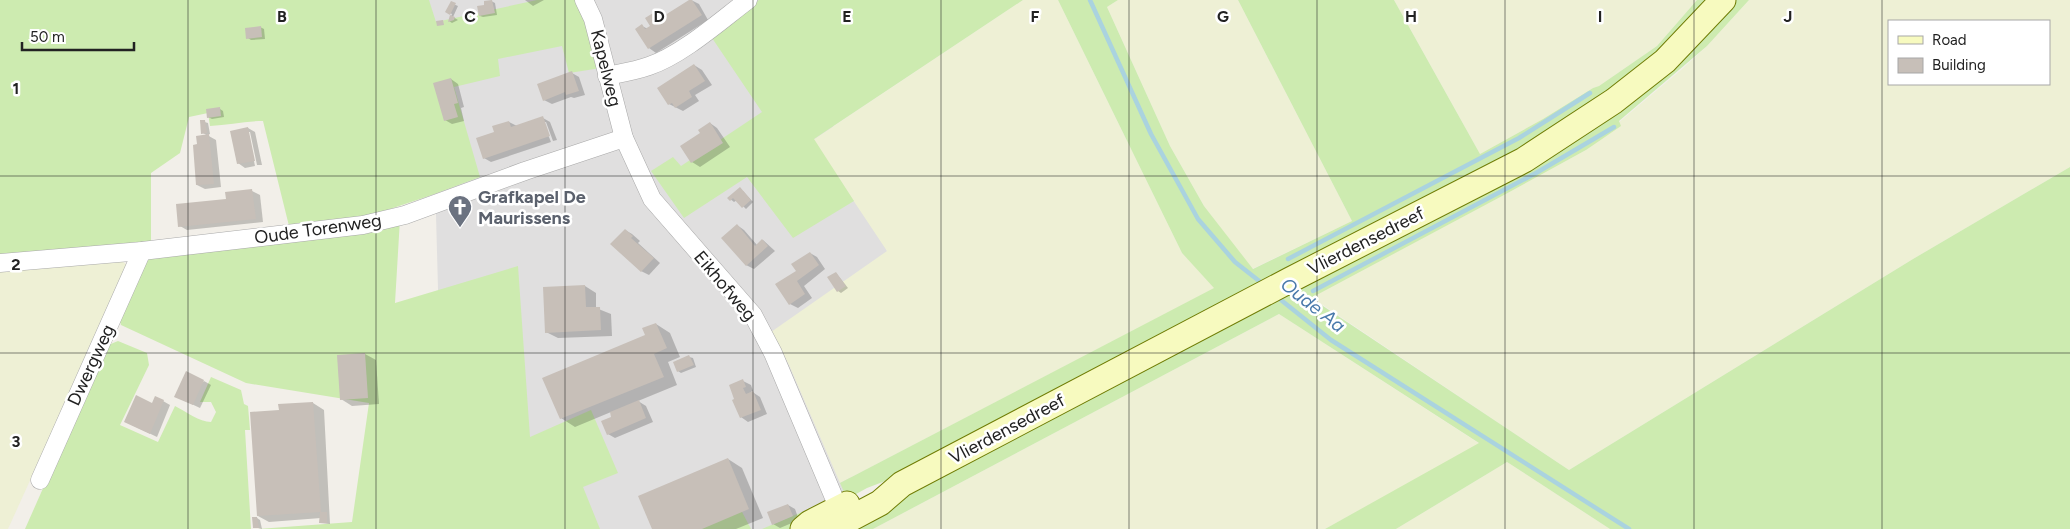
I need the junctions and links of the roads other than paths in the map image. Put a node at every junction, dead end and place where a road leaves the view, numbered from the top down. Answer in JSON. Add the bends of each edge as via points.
{"nodes":[{"id":1,"x":584,"y":0,"type":"edge"},
{"id":2,"x":748,"y":0,"type":"edge"},
{"id":3,"x":1723,"y":0,"type":"edge"},
{"id":4,"x":607,"y":76,"type":"junction"},
{"id":5,"x":624,"y":138,"type":"junction"},
{"id":6,"x":142,"y":251,"type":"junction"},
{"id":7,"x":0,"y":263,"type":"edge"},
{"id":8,"x":40,"y":480,"type":"dead end"},
{"id":9,"x":902,"y":484,"type":"junction"},
{"id":10,"x":834,"y":500,"type":"dead end"},
{"id":11,"x":803,"y":529,"type":"edge"},
{"id":12,"x":831,"y":529,"type":"edge"}],
"edges":[{"from":1,"to":4,"type":"street","name":"Kapelweg","via":[[594,19]]},
{"from":2,"to":4,"type":"street","via":[[661,61]]},
{"from":3,"to":9,"type":"main road","name":"Vlierdensedreef","via":[[1665,61],[1614,101],[1524,160]]},
{"from":4,"to":5,"type":"street","name":"Kapelweg"},
{"from":5,"to":6,"type":"street","name":"Oude Torenweg","via":[[405,215],[363,226]]},
{"from":5,"to":10,"type":"street","name":"Eikhofweg","via":[[652,200],[753,315],[773,353]]},
{"from":6,"to":7,"type":"street","name":"Oude Torenweg"},
{"from":6,"to":8,"type":"street","name":"Dwergweg"},
{"from":9,"to":11,"type":"main road","name":"Vlierdensedreef","via":[[874,491]]},
{"from":9,"to":12,"type":"main road","name":"Vlierdensedreef","via":[[880,503]]}]}
